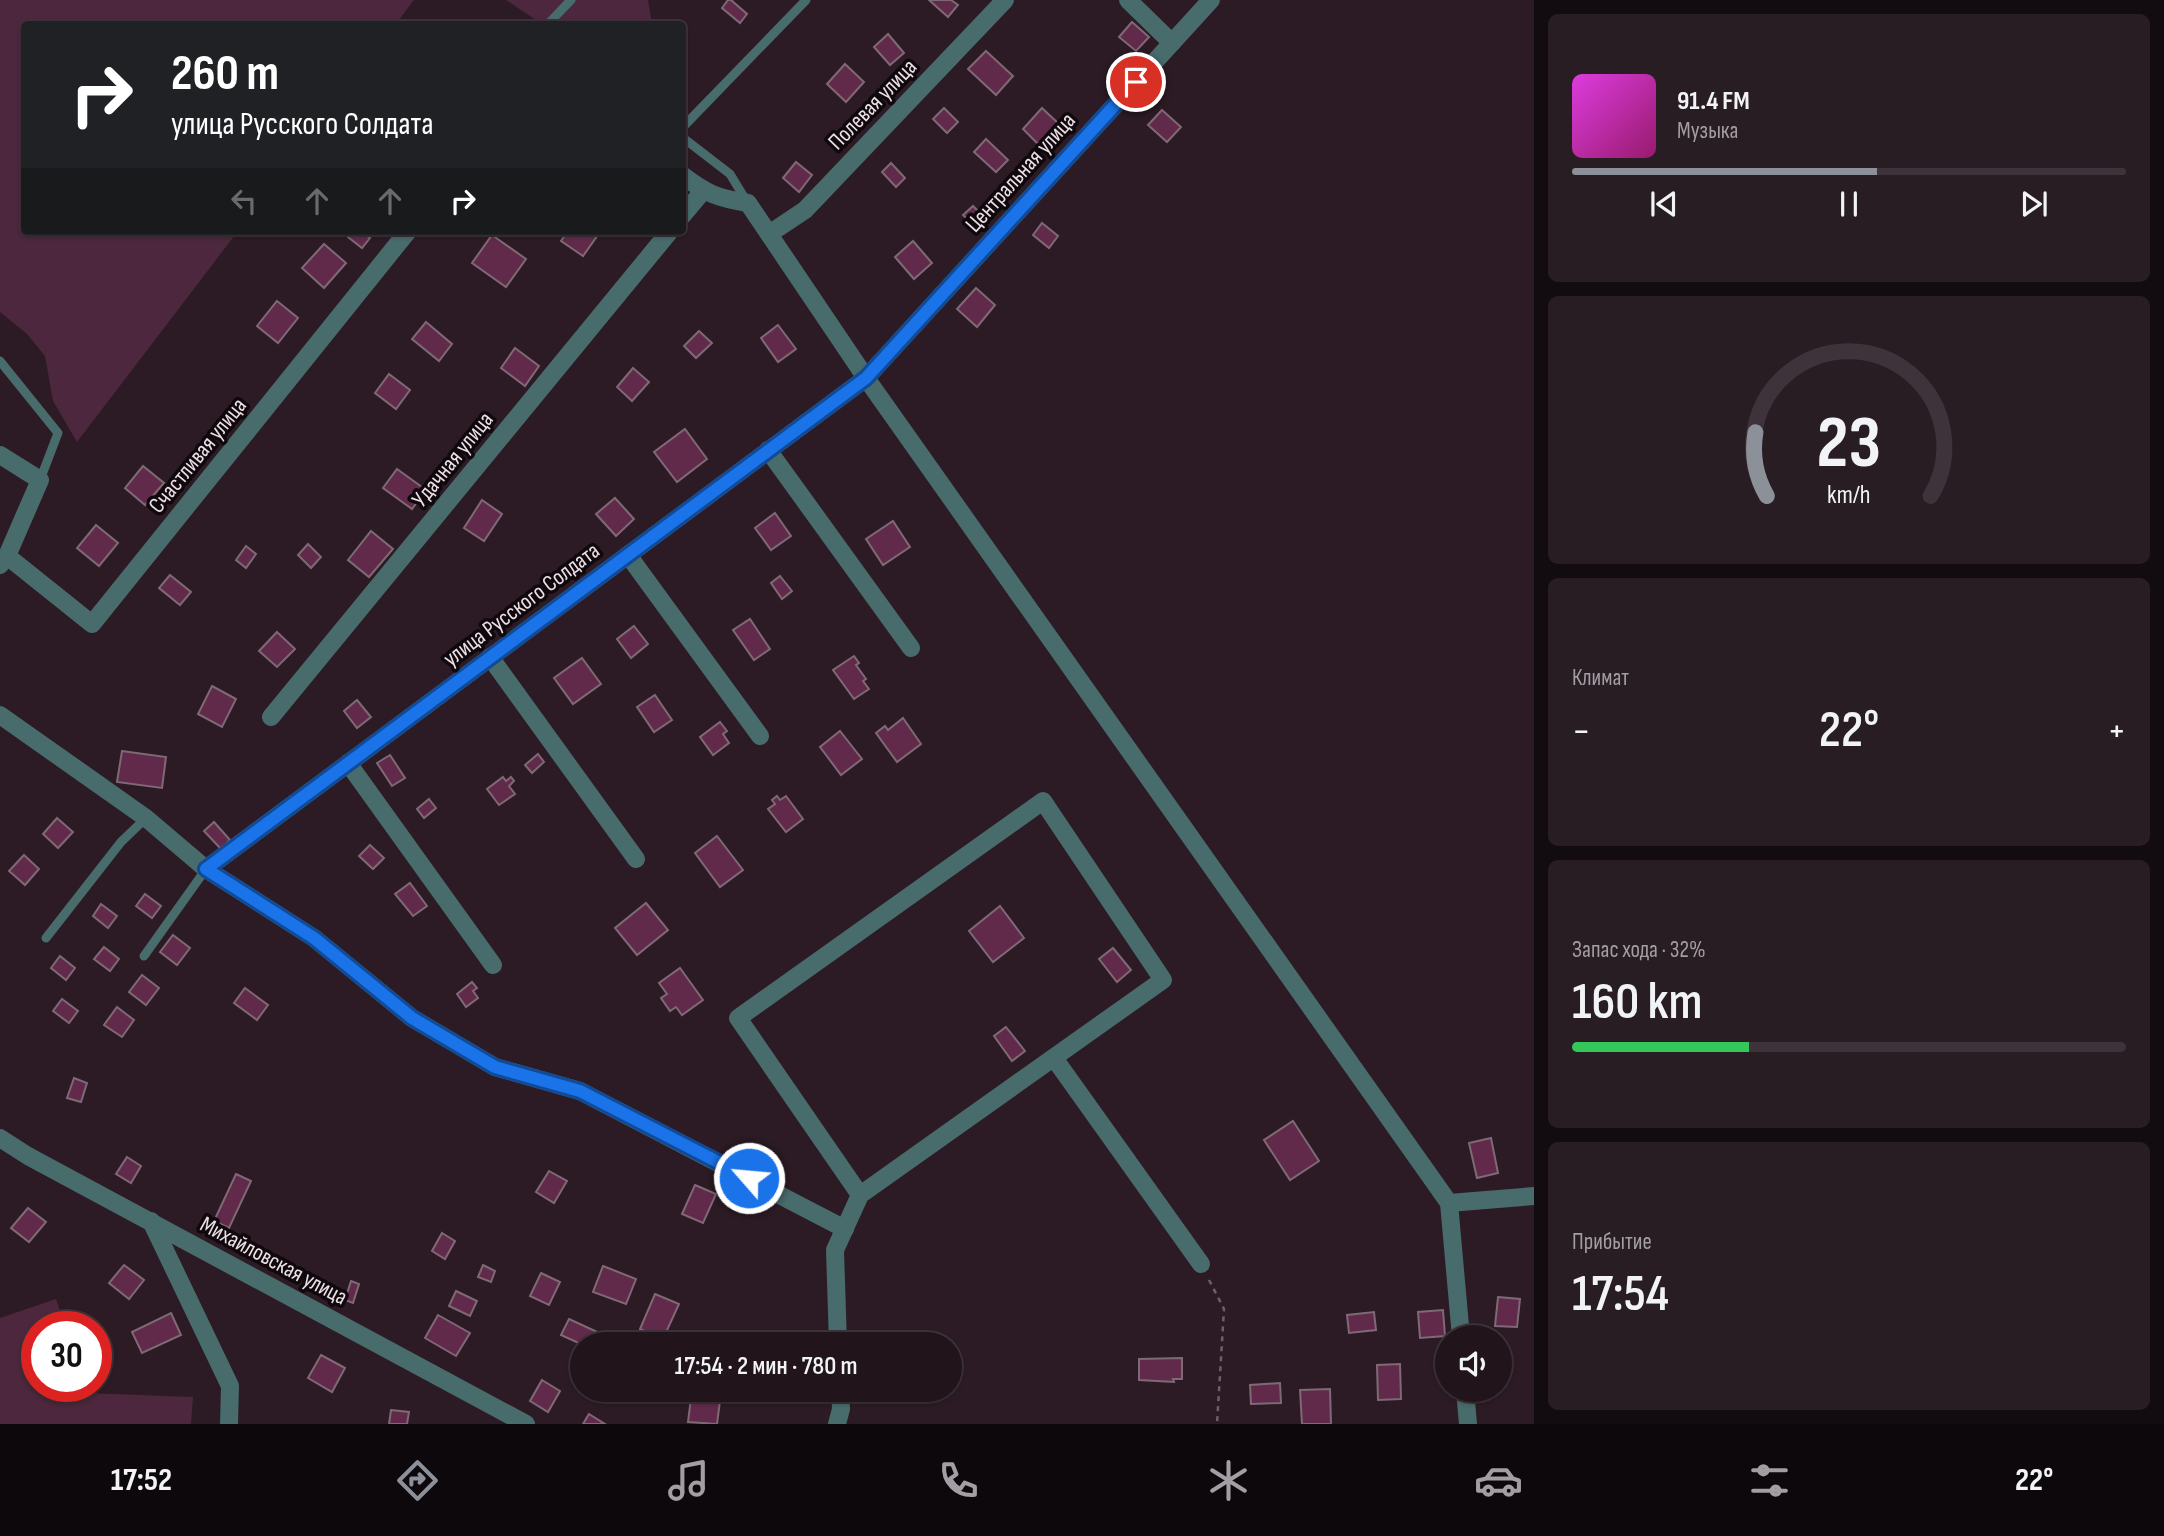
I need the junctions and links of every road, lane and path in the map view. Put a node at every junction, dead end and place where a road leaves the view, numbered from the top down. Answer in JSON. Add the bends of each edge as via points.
{"nodes":[{"id":1,"x":571,"y":0,"type":"edge"},
{"id":2,"x":806,"y":0,"type":"edge"},
{"id":3,"x":1005,"y":0,"type":"edge"},
{"id":4,"x":1128,"y":0,"type":"edge"},
{"id":5,"x":1212,"y":0,"type":"edge"},
{"id":6,"x":551,"y":21,"type":"edge"},
{"id":7,"x":1172,"y":43,"type":"junction"},
{"id":8,"x":686,"y":124,"type":"edge"},
{"id":9,"x":686,"y":140,"type":"edge"},
{"id":10,"x":686,"y":178,"type":"edge"},
{"id":11,"x":703,"y":191,"type":"junction"},
{"id":12,"x":748,"y":203,"type":"junction"},
{"id":13,"x":686,"y":211,"type":"edge"},
{"id":14,"x":769,"y":234,"type":"junction"},
{"id":15,"x":405,"y":235,"type":"edge"},
{"id":16,"x":667,"y":235,"type":"edge"},
{"id":17,"x":0,"y":361,"type":"edge"},
{"id":18,"x":866,"y":378,"type":"junction"},
{"id":19,"x":768,"y":450,"type":"junction"},
{"id":20,"x":0,"y":455,"type":"edge"},
{"id":21,"x":40,"y":480,"type":"junction"},
{"id":22,"x":628,"y":555,"type":"junction"},
{"id":23,"x":4,"y":560,"type":"edge"},
{"id":24,"x":911,"y":648,"type":"dead end"},
{"id":25,"x":490,"y":657,"type":"junction"},
{"id":26,"x":0,"y":715,"type":"edge"},
{"id":27,"x":271,"y":717,"type":"dead end"},
{"id":28,"x":760,"y":736,"type":"dead end"},
{"id":29,"x":348,"y":763,"type":"junction"},
{"id":30,"x":146,"y":818,"type":"junction"},
{"id":31,"x":636,"y":859,"type":"dead end"},
{"id":32,"x":206,"y":869,"type":"junction"},
{"id":33,"x":46,"y":937,"type":"dead end"},
{"id":34,"x":144,"y":956,"type":"dead end"},
{"id":35,"x":493,"y":965,"type":"dead end"},
{"id":36,"x":1054,"y":1058,"type":"junction"},
{"id":37,"x":0,"y":1138,"type":"edge"},
{"id":38,"x":860,"y":1195,"type":"junction"},
{"id":39,"x":1534,"y":1196,"type":"edge"},
{"id":40,"x":1449,"y":1203,"type":"junction"},
{"id":41,"x":151,"y":1221,"type":"junction"},
{"id":42,"x":845,"y":1229,"type":"junction"},
{"id":43,"x":1201,"y":1264,"type":"joint"},
{"id":44,"x":1460,"y":1325,"type":"edge"},
{"id":45,"x":838,"y":1332,"type":"edge"},
{"id":46,"x":841,"y":1402,"type":"edge"},
{"id":47,"x":1466,"y":1402,"type":"edge"},
{"id":48,"x":229,"y":1424,"type":"edge"},
{"id":49,"x":526,"y":1424,"type":"edge"},
{"id":50,"x":836,"y":1424,"type":"edge"},
{"id":51,"x":1217,"y":1424,"type":"edge"},
{"id":52,"x":1468,"y":1424,"type":"edge"}],
"edges":[{"from":1,"to":6,"type":"lane"},
{"from":2,"to":8,"type":"lane"},
{"from":3,"to":14,"type":"street","name":"Полевая улица","via":[[805,210]]},
{"from":4,"to":7,"type":"street"},
{"from":5,"to":7,"type":"street","name":"Центральная улица"},
{"from":7,"to":18,"type":"street","name":"Центральная улица"},
{"from":9,"to":12,"type":"lane","via":[[730,174]]},
{"from":10,"to":11,"type":"street"},
{"from":11,"to":12,"type":"street"},
{"from":11,"to":13,"type":"street"},
{"from":12,"to":14,"type":"street"},
{"from":14,"to":18,"type":"street"},
{"from":15,"to":23,"type":"street","name":"Счастливая улица","via":[[92,624]]},
{"from":16,"to":27,"type":"street","name":"Удачная улица"},
{"from":17,"to":21,"type":"lane","via":[[58,433]]},
{"from":18,"to":19,"type":"street","name":"улица Русского Солдата"},
{"from":18,"to":40,"type":"street"},
{"from":19,"to":22,"type":"street","name":"улица Русского Солдата"},
{"from":19,"to":24,"type":"street"},
{"from":20,"to":21,"type":"street"},
{"from":21,"to":23,"type":"street"},
{"from":22,"to":25,"type":"street","name":"улица Русского Солдата"},
{"from":22,"to":28,"type":"street"},
{"from":25,"to":29,"type":"street","name":"улица Русского Солдата"},
{"from":25,"to":31,"type":"street"},
{"from":26,"to":30,"type":"street"},
{"from":29,"to":32,"type":"street","name":"улица Русского Солдата"},
{"from":29,"to":35,"type":"street"},
{"from":30,"to":32,"type":"street"},
{"from":30,"to":33,"type":"lane","via":[[121,842]]},
{"from":32,"to":34,"type":"lane"},
{"from":32,"to":42,"type":"street","via":[[314,938],[412,1018],[495,1067],[580,1091]]},
{"from":36,"to":38,"type":"street"},
{"from":36,"to":38,"type":"street","via":[[1163,980],[1043,801],[738,1018]]},
{"from":36,"to":43,"type":"street"},
{"from":37,"to":41,"type":"street","name":"Михайловская улица"},
{"from":38,"to":42,"type":"street"},
{"from":39,"to":40,"type":"street"},
{"from":40,"to":44,"type":"street"},
{"from":41,"to":48,"type":"street","via":[[230,1386]]},
{"from":41,"to":49,"type":"street","name":"Михайловская улица"},
{"from":42,"to":45,"type":"street","via":[[835,1251]]},
{"from":43,"to":51,"type":"path","via":[[1224,1310]]},
{"from":46,"to":50,"type":"street"},
{"from":47,"to":52,"type":"street"}]}
